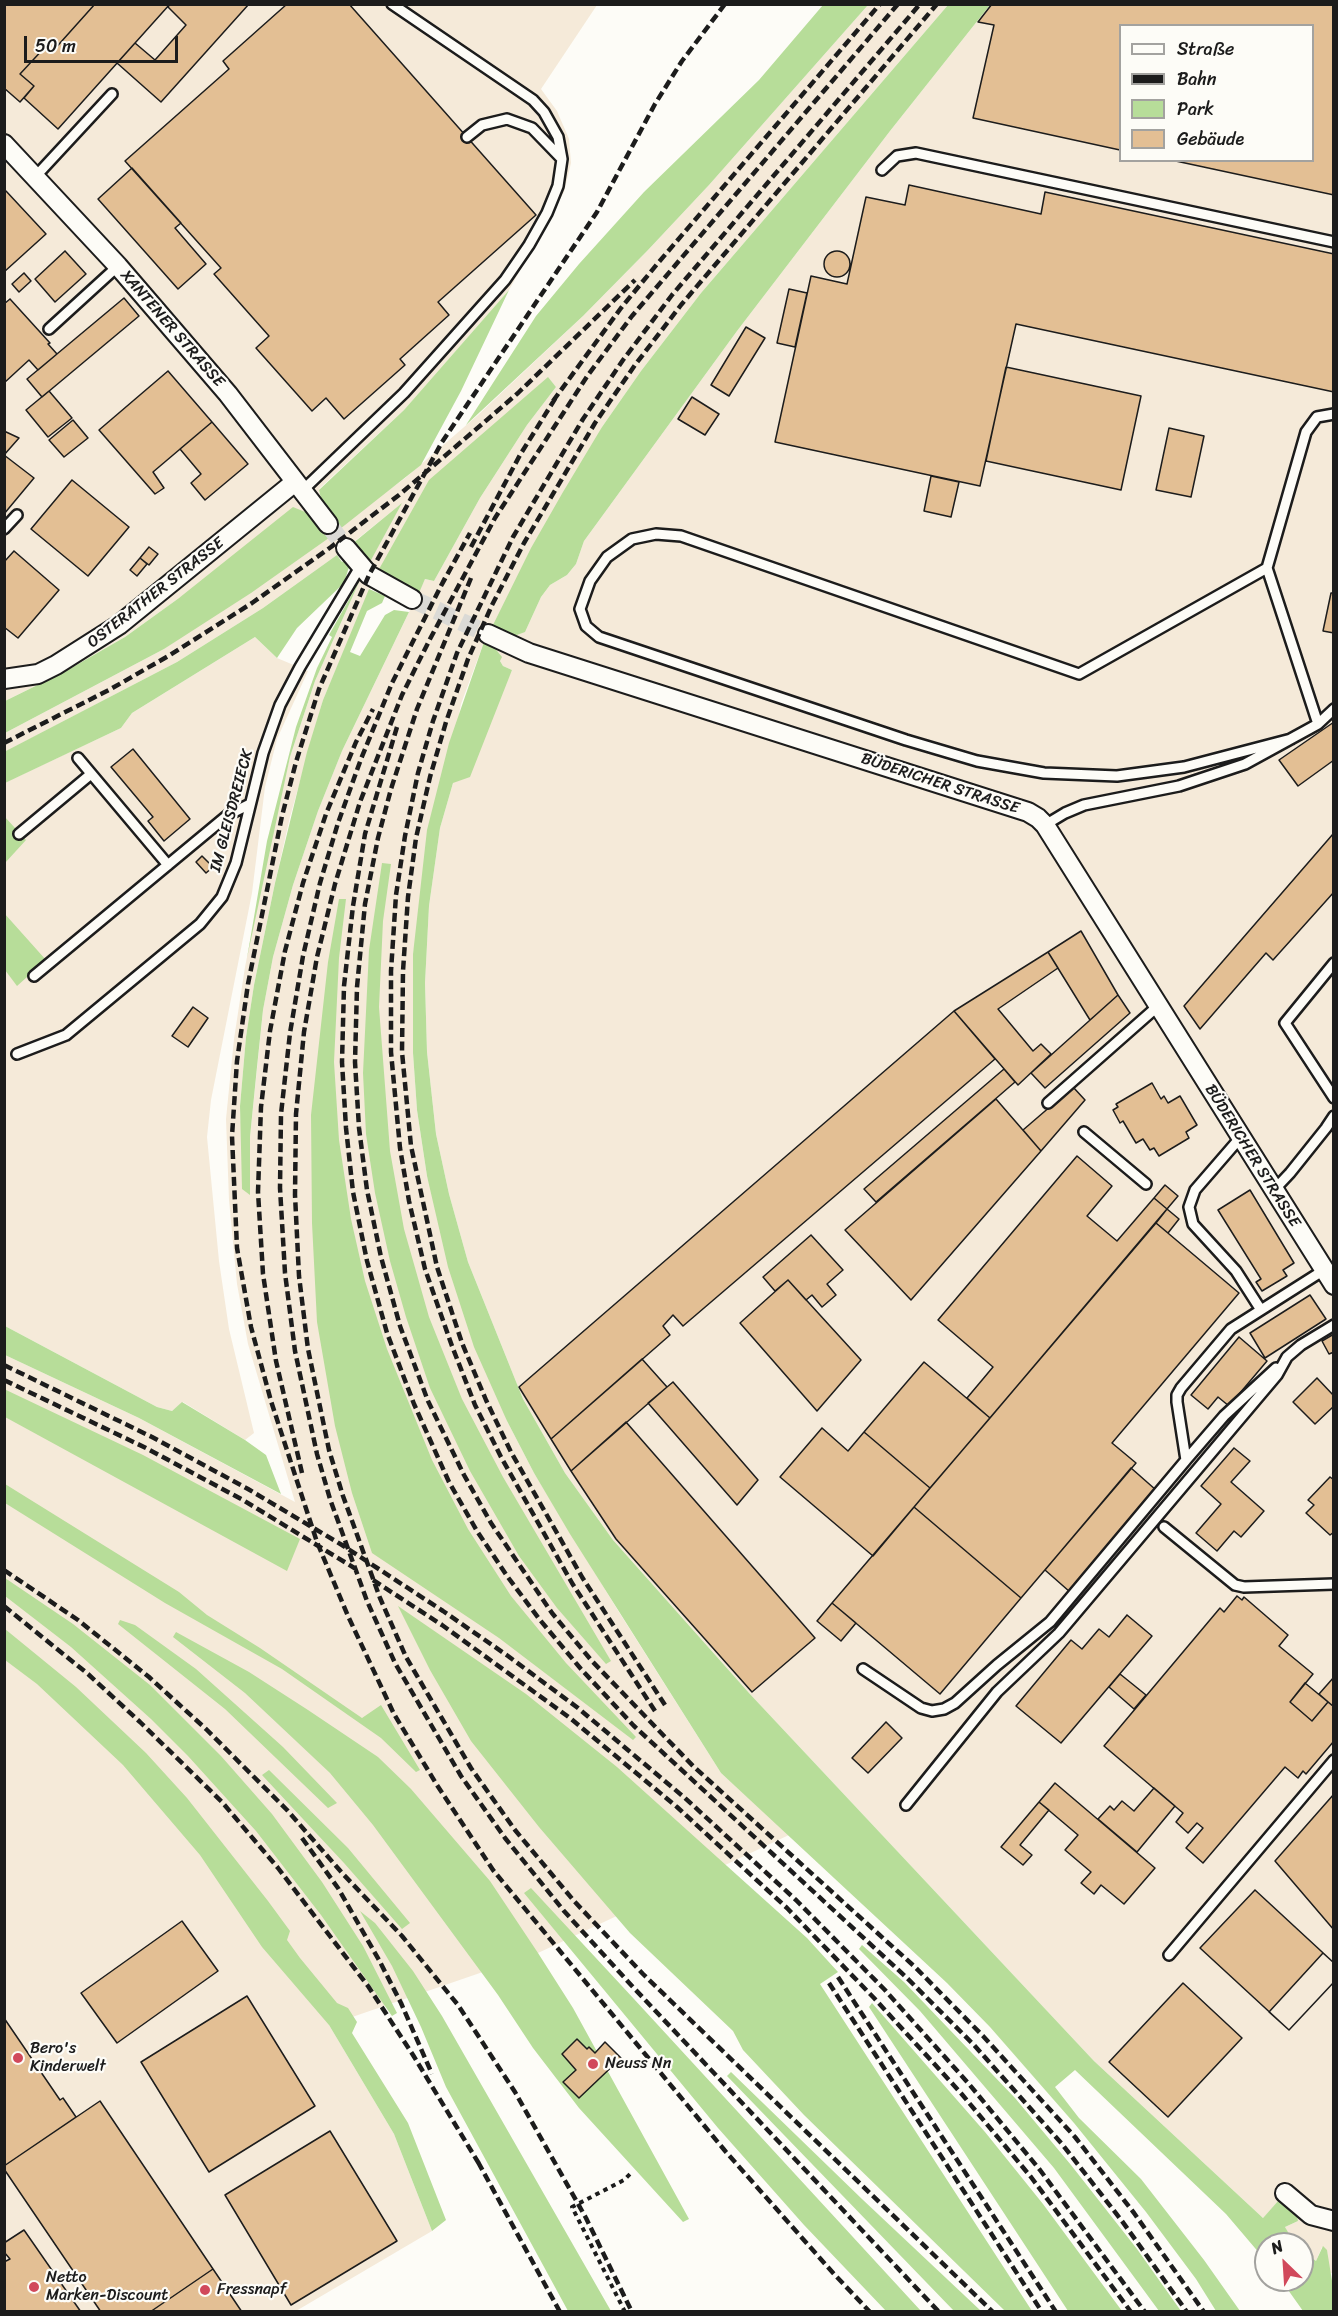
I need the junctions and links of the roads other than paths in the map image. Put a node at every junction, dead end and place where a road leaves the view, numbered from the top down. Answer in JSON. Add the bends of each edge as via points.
{"nodes":[{"id":1,"x":392,"y":4,"type":"edge"},
{"id":2,"x":112,"y":94,"type":"dead end"},
{"id":3,"x":467,"y":137,"type":"dead end"},
{"id":4,"x":4,"y":144,"type":"edge"},
{"id":5,"x":562,"y":159,"type":"junction"},
{"id":6,"x":882,"y":170,"type":"dead end"},
{"id":7,"x":36,"y":176,"type":"junction"},
{"id":8,"x":1334,"y":242,"type":"edge"},
{"id":9,"x":118,"y":266,"type":"junction"},
{"id":10,"x":49,"y":328,"type":"dead end"},
{"id":11,"x":1334,"y":414,"type":"edge"},
{"id":12,"x":299,"y":487,"type":"junction"},
{"id":13,"x":17,"y":515,"type":"dead end"},
{"id":14,"x":328,"y":524,"type":"tunnel mouth"},
{"id":15,"x":4,"y":529,"type":"edge"},
{"id":16,"x":346,"y":548,"type":"tunnel mouth"},
{"id":17,"x":360,"y":567,"type":"junction"},
{"id":18,"x":1267,"y":568,"type":"junction"},
{"id":19,"x":412,"y":599,"type":"tunnel mouth"},
{"id":20,"x":488,"y":634,"type":"tunnel mouth"},
{"id":21,"x":4,"y":680,"type":"edge"},
{"id":22,"x":1334,"y":709,"type":"edge"},
{"id":23,"x":1318,"y":724,"type":"junction"},
{"id":24,"x":1291,"y":739,"type":"junction"},
{"id":25,"x":78,"y":758,"type":"dead end"},
{"id":26,"x":91,"y":774,"type":"junction"},
{"id":27,"x":250,"y":804,"type":"junction"},
{"id":28,"x":1045,"y":825,"type":"junction"},
{"id":29,"x":19,"y":834,"type":"dead end"},
{"id":30,"x":168,"y":865,"type":"junction"},
{"id":31,"x":1334,"y":963,"type":"edge"},
{"id":32,"x":33,"y":976,"type":"dead end"},
{"id":33,"x":1158,"y":1006,"type":"junction"},
{"id":34,"x":17,"y":1054,"type":"dead end"},
{"id":35,"x":1334,"y":1098,"type":"edge"},
{"id":36,"x":1048,"y":1103,"type":"dead end"},
{"id":37,"x":1334,"y":1116,"type":"edge"},
{"id":38,"x":1084,"y":1132,"type":"dead end"},
{"id":39,"x":1240,"y":1137,"type":"junction"},
{"id":40,"x":1146,"y":1184,"type":"dead end"},
{"id":41,"x":1274,"y":1190,"type":"junction"},
{"id":42,"x":1329,"y":1278,"type":"edge"},
{"id":43,"x":1261,"y":1310,"type":"junction"},
{"id":44,"x":1334,"y":1325,"type":"edge"},
{"id":45,"x":1287,"y":1357,"type":"junction"},
{"id":46,"x":1186,"y":1460,"type":"junction"},
{"id":47,"x":1164,"y":1527,"type":"dead end"},
{"id":48,"x":1334,"y":1584,"type":"edge"},
{"id":49,"x":863,"y":1670,"type":"dead end"},
{"id":50,"x":982,"y":1678,"type":"junction"},
{"id":51,"x":997,"y":1692,"type":"junction"},
{"id":52,"x":1334,"y":1760,"type":"edge"},
{"id":53,"x":906,"y":1805,"type":"dead end"},
{"id":54,"x":1169,"y":1955,"type":"dead end"},
{"id":55,"x":1286,"y":2193,"type":"dead end"},
{"id":56,"x":1334,"y":2221,"type":"edge"}],
"edges":[{"from":1,"to":5,"type":"lane","via":[[533,100],[558,137]]},
{"from":2,"to":7,"type":"lane"},
{"from":3,"to":5,"type":"lane","via":[[482,125],[507,119],[532,128]]},
{"from":4,"to":7,"type":"street","name":"XANTENER STRASSE"},
{"from":5,"to":12,"type":"lane","via":[[558,186],[547,213],[505,280],[404,393]]},
{"from":6,"to":8,"type":"lane","via":[[897,156],[916,153]]},
{"from":7,"to":9,"type":"street","name":"XANTENER STRASSE"},
{"from":9,"to":10,"type":"lane"},
{"from":9,"to":12,"type":"street","name":"XANTENER STRASSE","via":[[228,394]]},
{"from":11,"to":18,"type":"lane","via":[[1317,417],[1306,432]]},
{"from":12,"to":14,"type":"street","name":"XANTENER STRASSE"},
{"from":12,"to":21,"type":"street","name":"OSTERATHER STRASSE","via":[[119,626],[38,674]]},
{"from":13,"to":15,"type":"lane"},
{"from":16,"to":17,"type":"street"},
{"from":17,"to":19,"type":"street"},
{"from":17,"to":27,"type":"lane","name":"IM GLEISDREIECK","via":[[280,705]]},
{"from":18,"to":23,"type":"lane"},
{"from":18,"to":24,"type":"lane","via":[[1079,674],[681,536],[640,537],[615,551],[590,581],[580,609],[586,626],[600,637],[906,740],[1044,773],[1117,776],[1184,767]]},
{"from":20,"to":28,"type":"street","name":"BÜDERICHER STRASSE","via":[[530,653],[1028,812]]},
{"from":22,"to":23,"type":"lane"},
{"from":23,"to":24,"type":"lane"},
{"from":24,"to":28,"type":"lane","via":[[1245,764],[1179,786],[1083,805]]},
{"from":25,"to":26,"type":"lane"},
{"from":26,"to":29,"type":"lane"},
{"from":26,"to":30,"type":"lane"},
{"from":27,"to":30,"type":"lane","via":[[228,815]]},
{"from":27,"to":34,"type":"lane","name":"IM GLEISDREIECK","via":[[236,863],[222,897],[200,924],[66,1035]]},
{"from":28,"to":33,"type":"street","name":"BÜDERICHER STRASSE"},
{"from":30,"to":32,"type":"lane"},
{"from":31,"to":35,"type":"lane","via":[[1285,1023]]},
{"from":33,"to":36,"type":"lane"},
{"from":33,"to":39,"type":"street","name":"BÜDERICHER STRASSE"},
{"from":37,"to":41,"type":"lane"},
{"from":38,"to":40,"type":"lane"},
{"from":39,"to":41,"type":"street","name":"BÜDERICHER STRASSE"},
{"from":39,"to":43,"type":"lane","via":[[1195,1190],[1189,1207],[1193,1224],[1236,1271]]},
{"from":41,"to":42,"type":"street","name":"BÜDERICHER STRASSE"},
{"from":42,"to":43,"type":"lane"},
{"from":43,"to":46,"type":"lane","via":[[1231,1329],[1181,1388],[1178,1395]]},
{"from":44,"to":45,"type":"lane"},
{"from":45,"to":46,"type":"lane","via":[[1224,1416]]},
{"from":45,"to":51,"type":"lane","via":[[1277,1375],[1059,1633]]},
{"from":46,"to":50,"type":"lane","via":[[1050,1622]]},
{"from":47,"to":48,"type":"lane","via":[[1235,1585]]},
{"from":49,"to":50,"type":"lane","via":[[921,1708],[932,1711],[955,1703]]},
{"from":50,"to":51,"type":"lane"},
{"from":51,"to":53,"type":"lane"},
{"from":52,"to":54,"type":"lane"},
{"from":55,"to":56,"type":"street","via":[[1311,2215]]}]}
